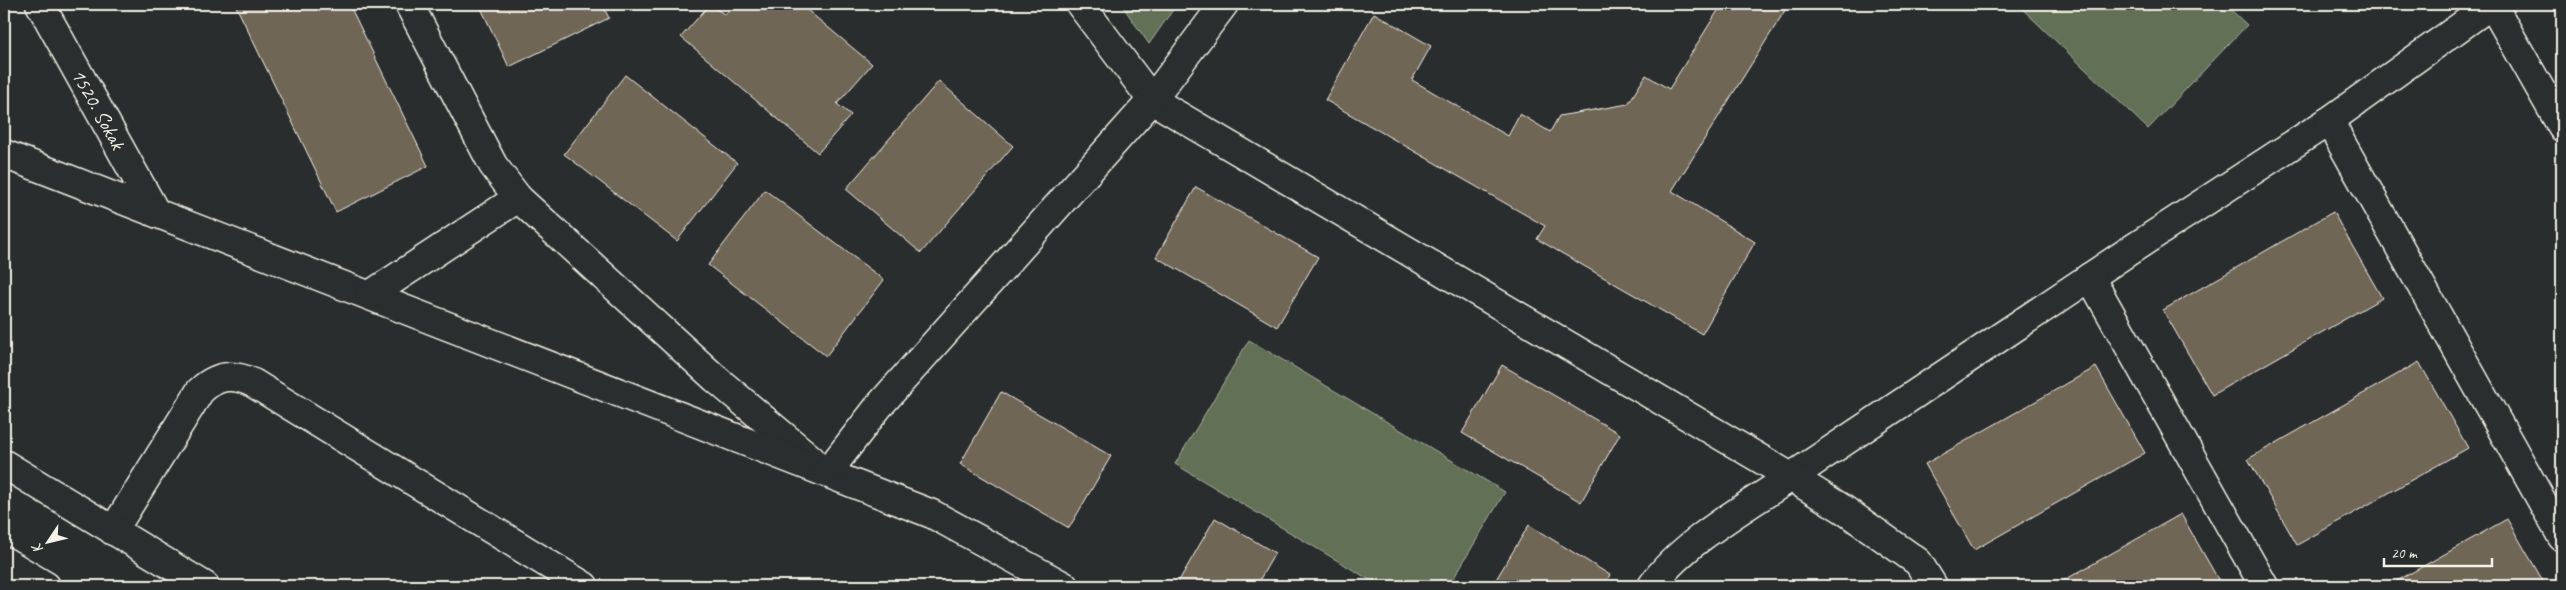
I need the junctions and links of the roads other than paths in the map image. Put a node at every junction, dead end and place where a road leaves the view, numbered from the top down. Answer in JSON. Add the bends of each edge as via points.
{"nodes":[{"id":1,"x":40,"y":4,"type":"edge"},
{"id":2,"x":409,"y":4,"type":"edge"},
{"id":3,"x":1080,"y":4,"type":"edge"},
{"id":4,"x":1224,"y":4,"type":"edge"},
{"id":5,"x":2492,"y":4,"type":"edge"},
{"id":6,"x":1152,"y":100,"type":"junction"},
{"id":7,"x":2330,"y":120,"type":"junction"},
{"id":8,"x":2562,"y":127,"type":"edge"},
{"id":9,"x":4,"y":154,"type":"edge"},
{"id":10,"x":518,"y":198,"type":"junction"},
{"id":11,"x":156,"y":213,"type":"junction"},
{"id":12,"x":2090,"y":277,"type":"junction"},
{"id":13,"x":370,"y":295,"type":"junction"},
{"id":14,"x":4,"y":464,"type":"edge"},
{"id":15,"x":827,"y":473,"type":"junction"},
{"id":16,"x":1791,"y":477,"type":"junction"},
{"id":17,"x":114,"y":531,"type":"junction"},
{"id":18,"x":2562,"y":537,"type":"edge"},
{"id":19,"x":4,"y":561,"type":"edge"},
{"id":20,"x":46,"y":586,"type":"edge"},
{"id":21,"x":205,"y":586,"type":"edge"},
{"id":22,"x":584,"y":586,"type":"edge"},
{"id":23,"x":1064,"y":586,"type":"edge"},
{"id":24,"x":1652,"y":586,"type":"edge"},
{"id":25,"x":1932,"y":586,"type":"edge"},
{"id":26,"x":2264,"y":586,"type":"edge"}],
"edges":[{"from":1,"to":11,"type":"main road","name":"1520. Sokak"},
{"from":2,"to":10,"type":"main road","via":[[493,165]]},
{"from":3,"to":6,"type":"main road"},
{"from":4,"to":6,"type":"main road"},
{"from":5,"to":7,"type":"main road"},
{"from":5,"to":8,"type":"main road"},
{"from":6,"to":15,"type":"main road","via":[[879,406]]},
{"from":6,"to":16,"type":"main road"},
{"from":7,"to":12,"type":"main road"},
{"from":7,"to":18,"type":"main road"},
{"from":9,"to":11,"type":"main road"},
{"from":10,"to":13,"type":"main road"},
{"from":10,"to":15,"type":"main road","via":[[716,379]]},
{"from":11,"to":13,"type":"main road"},
{"from":12,"to":16,"type":"main road"},
{"from":12,"to":26,"type":"main road"},
{"from":13,"to":15,"type":"main road"},
{"from":14,"to":17,"type":"main road"},
{"from":15,"to":23,"type":"main road","via":[[932,514]]},
{"from":16,"to":24,"type":"main road","via":[[1706,534],[1658,576]]},
{"from":16,"to":25,"type":"main road","via":[[1918,562]]},
{"from":17,"to":21,"type":"main road"},
{"from":17,"to":22,"type":"main road","via":[[200,391],[214,380],[232,376],[253,384]]},
{"from":19,"to":20,"type":"main road"}]}
